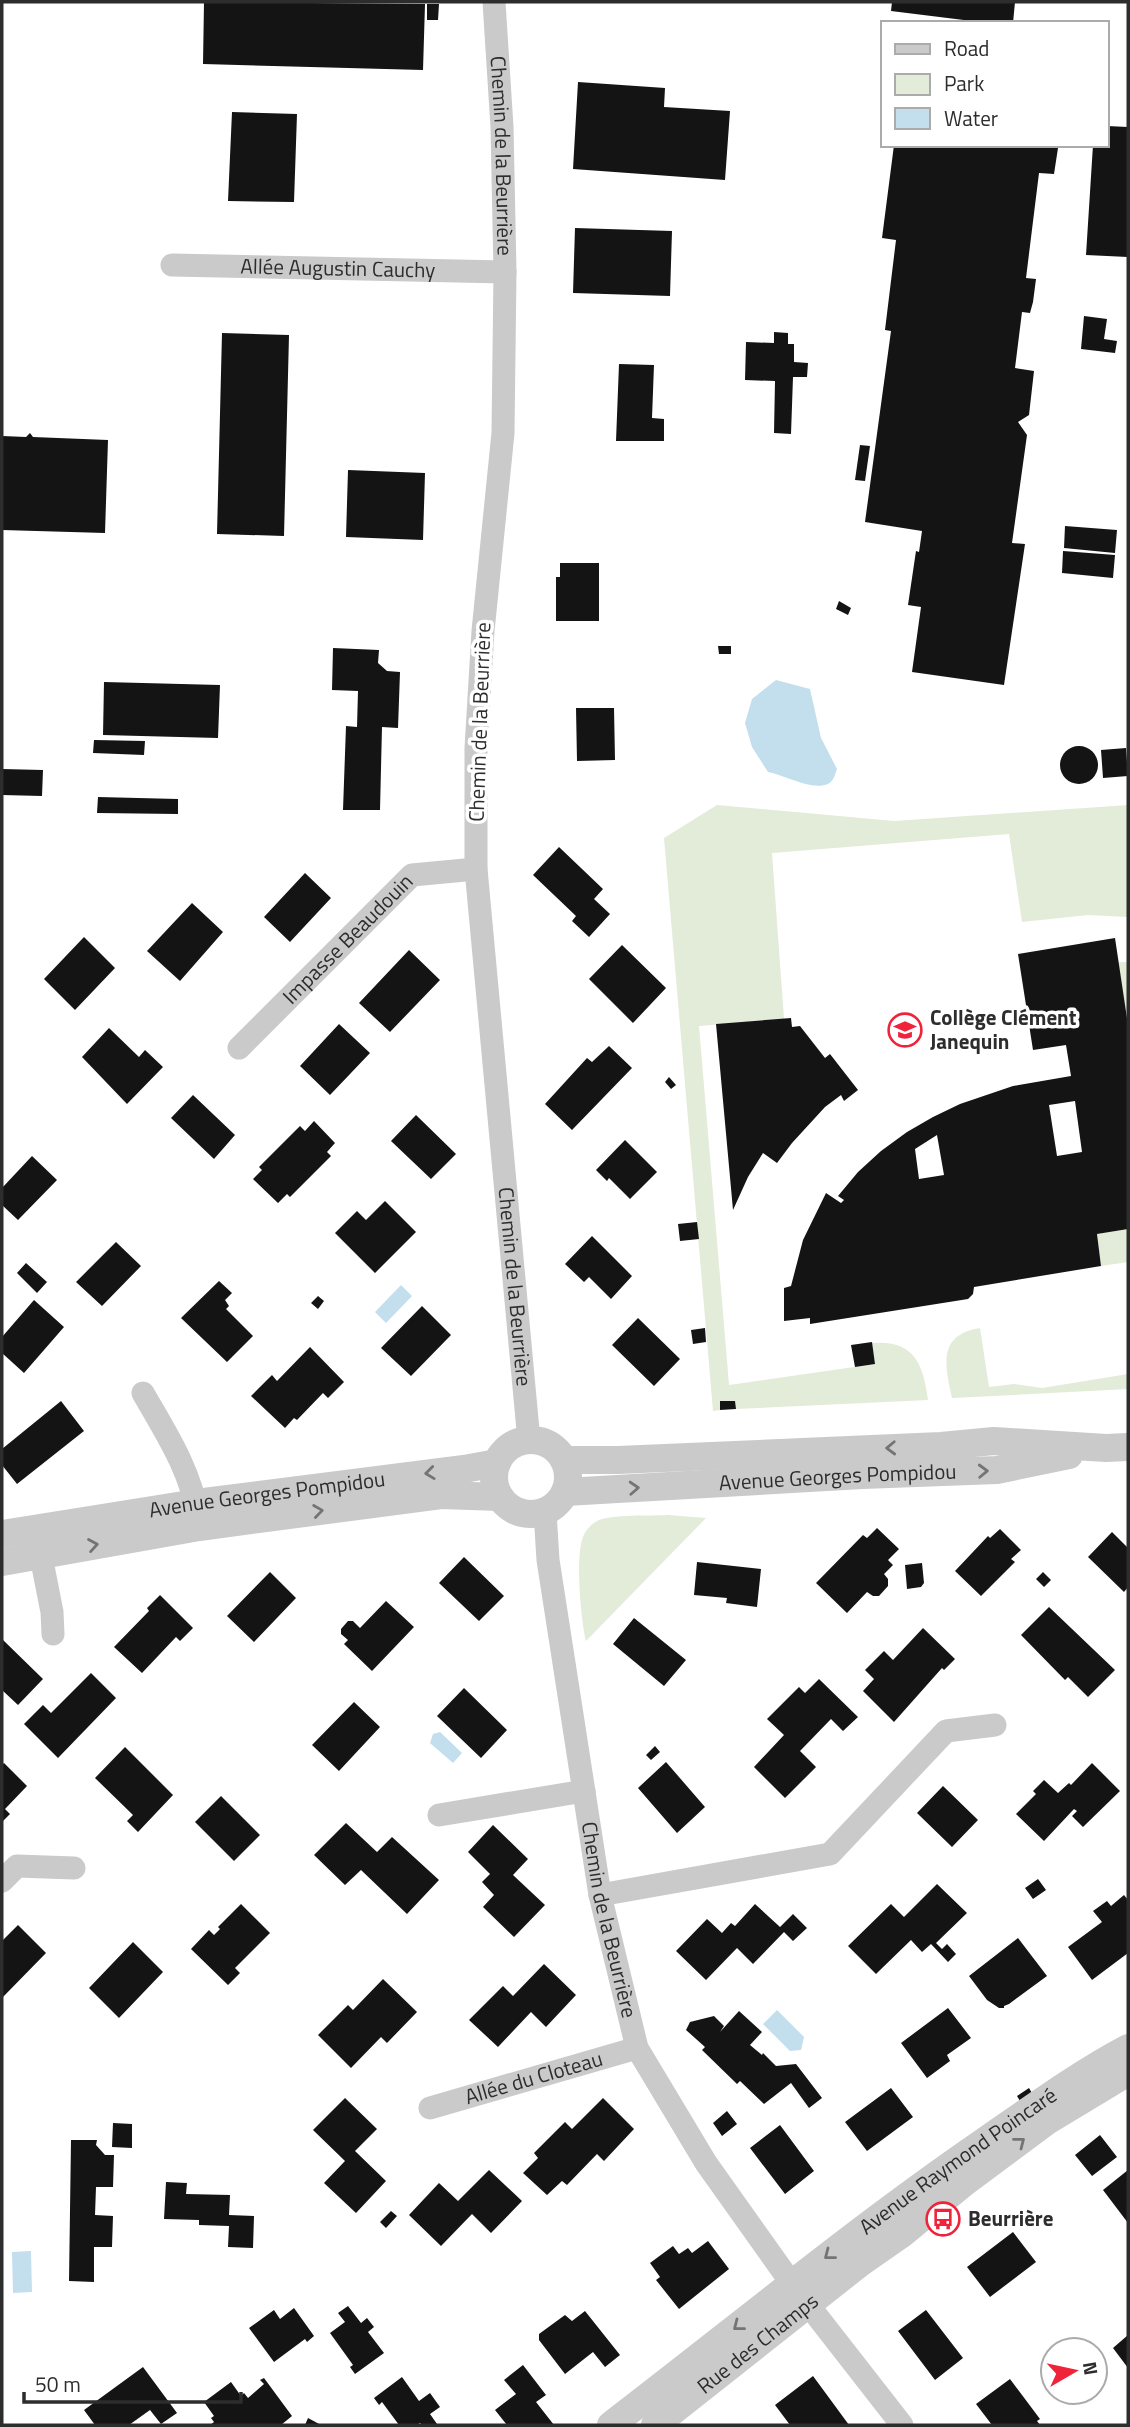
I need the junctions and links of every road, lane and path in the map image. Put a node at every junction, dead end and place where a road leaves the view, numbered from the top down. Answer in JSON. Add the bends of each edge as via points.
{"nodes":[{"id":1,"x":494,"y":2,"type":"edge"},
{"id":2,"x":172,"y":265,"type":"dead end"},
{"id":3,"x":505,"y":272,"type":"junction"},
{"id":4,"x":476,"y":869,"type":"junction"},
{"id":5,"x":239,"y":1048,"type":"dead end"},
{"id":6,"x":143,"y":1393,"type":"dead end"},
{"id":7,"x":529,"y":1440,"type":"junction"},
{"id":8,"x":1117,"y":1447,"type":"edge"},
{"id":9,"x":564,"y":1460,"type":"junction"},
{"id":10,"x":497,"y":1463,"type":"junction"},
{"id":11,"x":565,"y":1492,"type":"junction"},
{"id":12,"x":500,"y":1497,"type":"junction"},
{"id":13,"x":545,"y":1512,"type":"junction"},
{"id":14,"x":197,"y":1515,"type":"junction"},
{"id":15,"x":2,"y":1534,"type":"edge"},
{"id":16,"x":38,"y":1541,"type":"junction"},
{"id":17,"x":2,"y":1562,"type":"edge"},
{"id":18,"x":53,"y":1634,"type":"dead end"},
{"id":19,"x":995,"y":1725,"type":"dead end"},
{"id":20,"x":584,"y":1791,"type":"junction"},
{"id":21,"x":439,"y":1815,"type":"dead end"},
{"id":22,"x":74,"y":1868,"type":"dead end"},
{"id":23,"x":2,"y":1881,"type":"edge"},
{"id":24,"x":600,"y":1895,"type":"junction"},
{"id":25,"x":637,"y":2048,"type":"junction"},
{"id":26,"x":1128,"y":2048,"type":"edge"},
{"id":27,"x":1128,"y":2072,"type":"edge"},
{"id":28,"x":430,"y":2108,"type":"dead end"},
{"id":29,"x":860,"y":2263,"type":"joint"},
{"id":30,"x":800,"y":2294,"type":"junction"},
{"id":31,"x":611,"y":2425,"type":"edge"},
{"id":32,"x":655,"y":2425,"type":"edge"},
{"id":33,"x":902,"y":2425,"type":"edge"}],
"edges":[{"from":1,"to":3,"type":"street","name":"Chemin de la Beurrière"},
{"from":2,"to":3,"type":"street","name":"Allée Augustin Cauchy"},
{"from":3,"to":4,"type":"street","name":"Chemin de la Beurrière","via":[[503,433],[476,748]]},
{"from":4,"to":5,"type":"street","name":"Impasse Beaudouin","via":[[412,875]]},
{"from":4,"to":7,"type":"street","name":"Chemin de la Beurrière"},
{"from":6,"to":14,"type":"street","via":[[183,1464]]},
{"from":7,"to":9,"type":"street","via":[[543,1442]]},
{"from":7,"to":10,"type":"street","name":"Avenue Georges Pompidou","via":[[510,1447]]},
{"from":8,"to":9,"type":"street","name":"Avenue Georges Pompidou","one_way":true,"via":[[994,1441]]},
{"from":11,"to":8,"type":"street","name":"Avenue Georges Pompidou","one_way":true,"via":[[997,1470]]},
{"from":9,"to":11,"type":"street","via":[[568,1470]]},
{"from":10,"to":12,"type":"street","via":[[495,1486]]},
{"from":10,"to":14,"type":"street","name":"Avenue Georges Pompidou","one_way":true},
{"from":11,"to":13,"type":"street"},
{"from":12,"to":13,"type":"street","name":"Avenue Georges Pompidou","via":[[512,1509],[528,1514]]},
{"from":14,"to":12,"type":"street","name":"Avenue Georges Pompidou","one_way":true,"via":[[441,1495]]},
{"from":13,"to":20,"type":"street","name":"Chemin de la Beurrière","via":[[548,1560]]},
{"from":14,"to":16,"type":"street","name":"Avenue Georges Pompidou"},
{"from":15,"to":16,"type":"street","name":"Avenue Georges Pompidou"},
{"from":16,"to":17,"type":"street","name":"Avenue Georges Pompidou"},
{"from":16,"to":18,"type":"street"},
{"from":19,"to":24,"type":"street","via":[[946,1731],[830,1854]]},
{"from":20,"to":21,"type":"street"},
{"from":20,"to":24,"type":"street","name":"Chemin de la Beurrière"},
{"from":22,"to":23,"type":"street","via":[[17,1866]]},
{"from":24,"to":25,"type":"street","name":"Chemin de la Beurrière"},
{"from":25,"to":28,"type":"street","name":"Allée du Cloteau"},
{"from":25,"to":30,"type":"street","name":"Chemin de la Beurrière","via":[[706,2163]]},
{"from":26,"to":30,"type":"street","name":"Avenue Raymond Poincaré","one_way":true,"via":[[956,2160]]},
{"from":29,"to":27,"type":"street","name":"Avenue Raymond Poincaré","one_way":true,"via":[[1048,2121]]},
{"from":29,"to":30,"type":"street","name":"Rue des Champs"},
{"from":30,"to":31,"type":"street","name":"Rue des Champs","one_way":true},
{"from":30,"to":32,"type":"street","name":"Rue des Champs"},
{"from":30,"to":33,"type":"street","name":"Chemin de la Beurrière"}]}
